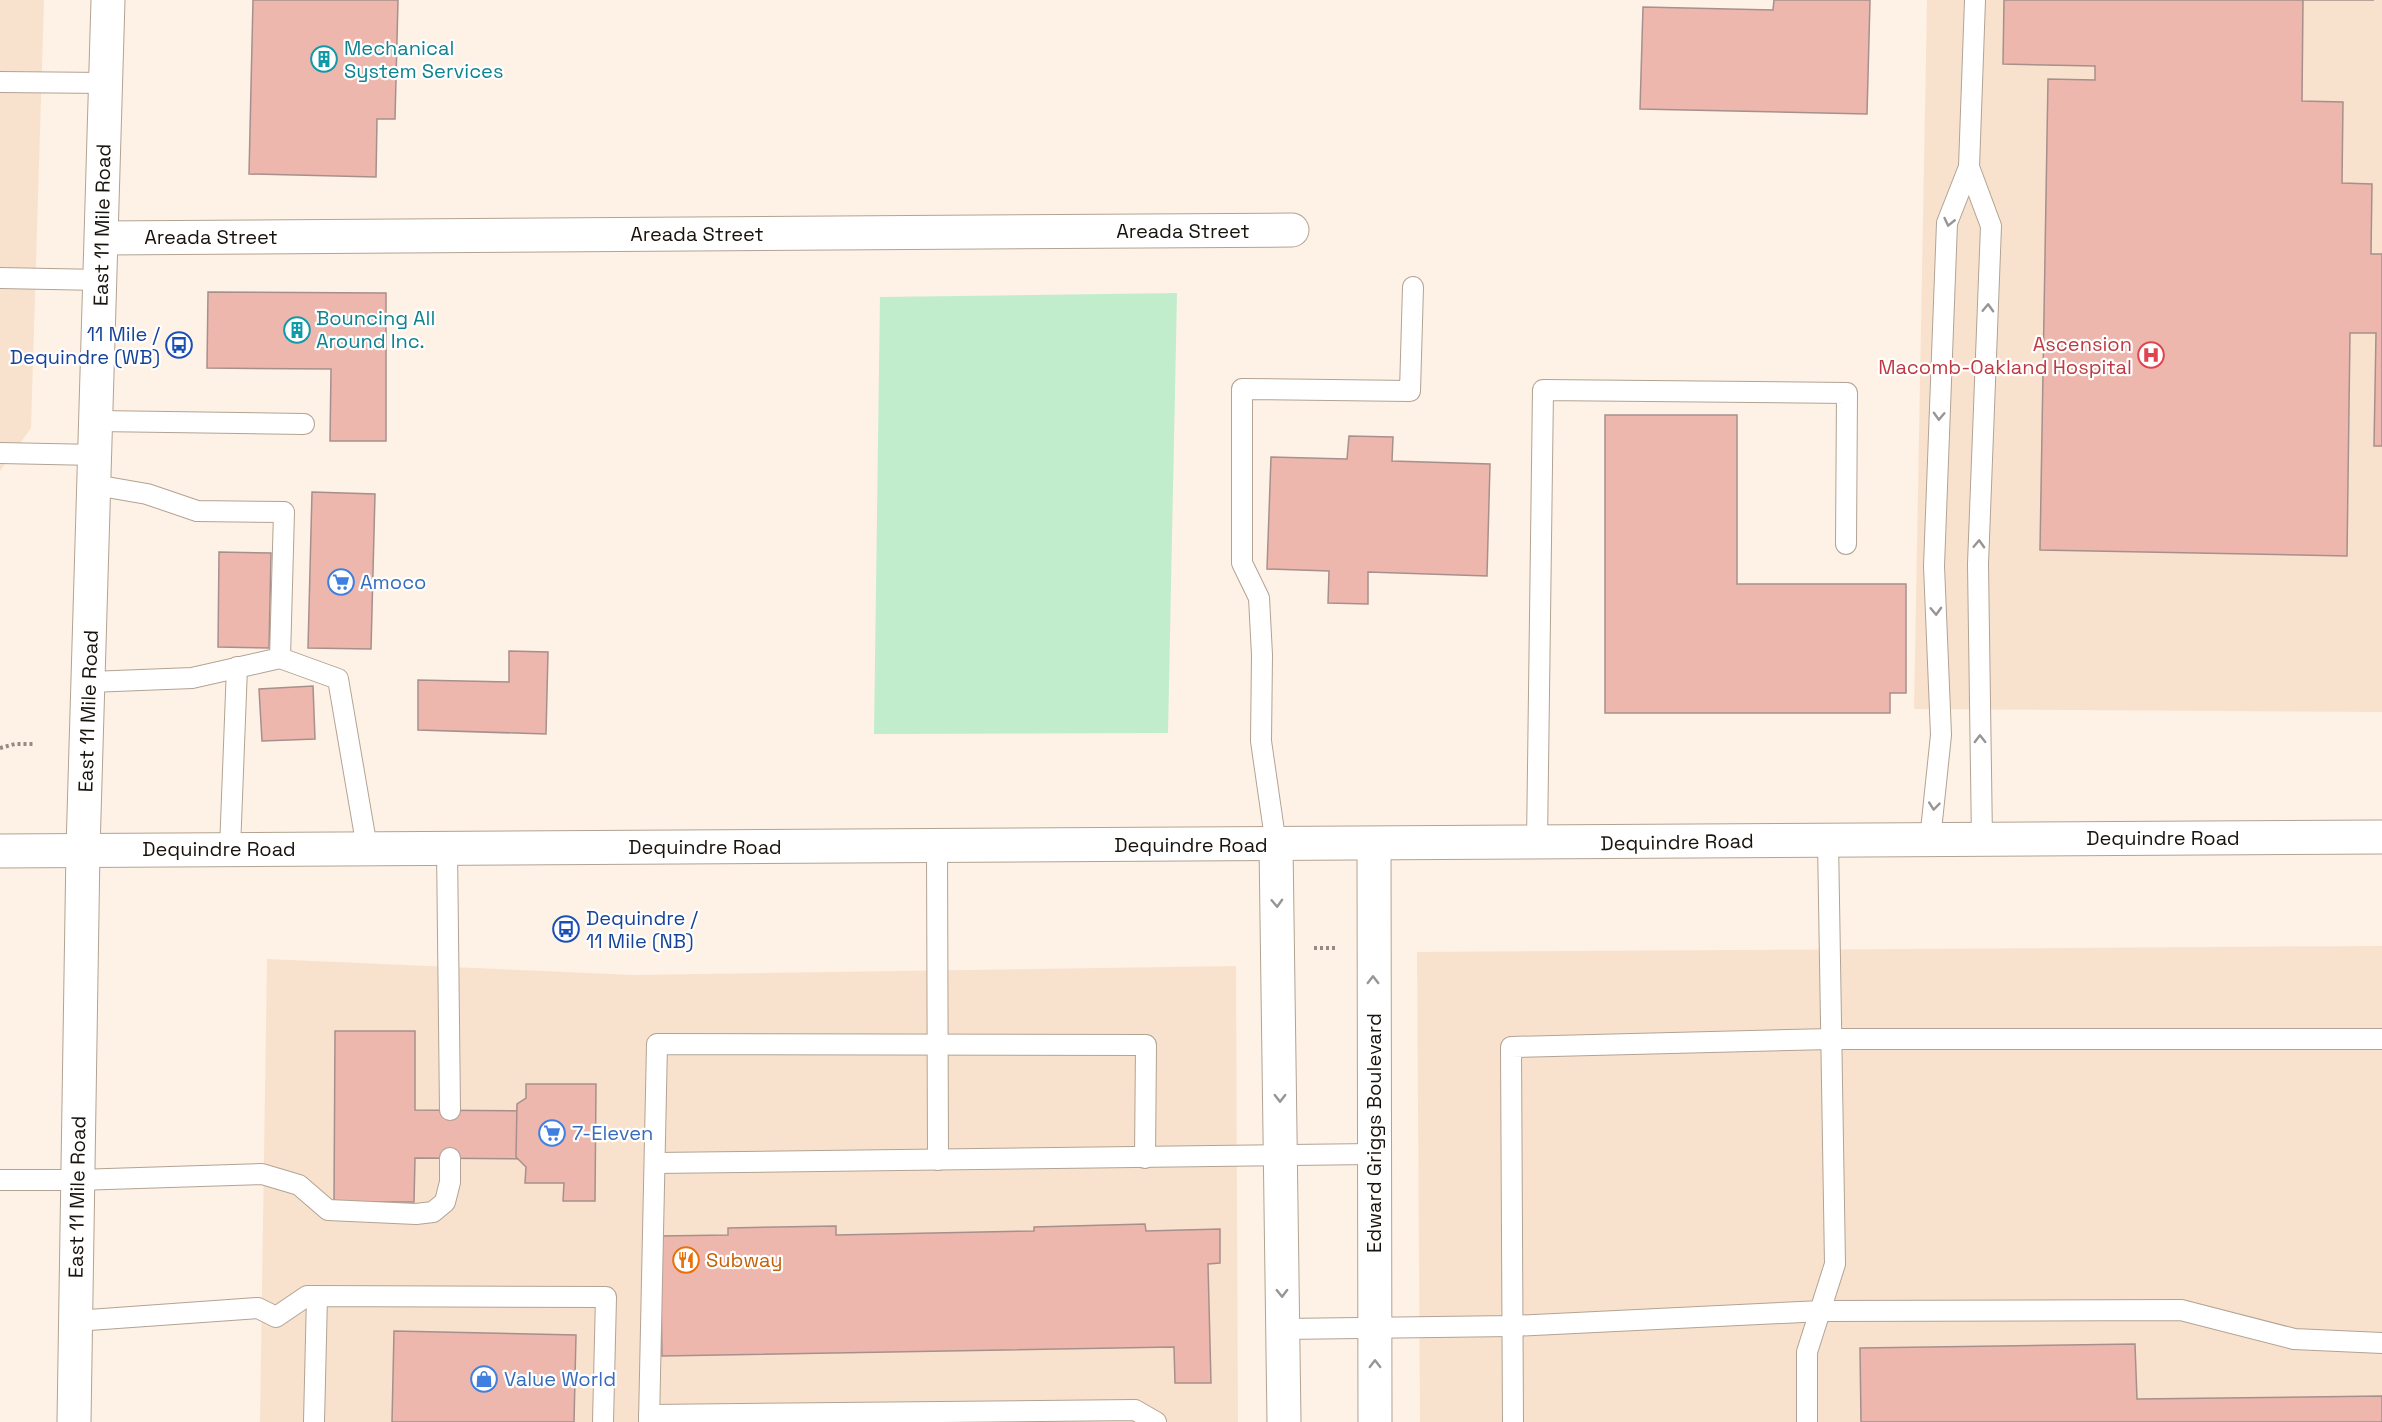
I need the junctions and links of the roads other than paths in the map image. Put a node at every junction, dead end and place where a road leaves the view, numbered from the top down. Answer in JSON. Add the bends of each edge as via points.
{"nodes":[{"id":1,"x":108,"y":0,"type":"edge"},
{"id":2,"x":1975,"y":0,"type":"edge"},
{"id":3,"x":0,"y":82,"type":"edge"},
{"id":4,"x":106,"y":83,"type":"junction"},
{"id":5,"x":1969,"y":167,"type":"junction"},
{"id":6,"x":1292,"y":230,"type":"dead end"},
{"id":7,"x":102,"y":238,"type":"junction"},
{"id":8,"x":0,"y":278,"type":"edge"},
{"id":9,"x":100,"y":280,"type":"junction"},
{"id":10,"x":1413,"y":287,"type":"dead end"},
{"id":11,"x":97,"y":421,"type":"junction"},
{"id":12,"x":304,"y":424,"type":"dead end"},
{"id":13,"x":0,"y":453,"type":"edge"},
{"id":14,"x":95,"y":470,"type":"junction"},
{"id":15,"x":1846,"y":544,"type":"dead end"},
{"id":16,"x":280,"y":658,"type":"junction"},
{"id":17,"x":237,"y":667,"type":"junction"},
{"id":18,"x":90,"y":682,"type":"junction"},
{"id":19,"x":2382,"y":837,"type":"edge"},
{"id":20,"x":1828,"y":840,"type":"junction"},
{"id":21,"x":1930,"y":840,"type":"junction"},
{"id":22,"x":1982,"y":840,"type":"junction"},
{"id":23,"x":1537,"y":843,"type":"junction"},
{"id":24,"x":1374,"y":844,"type":"junction"},
{"id":25,"x":1276,"y":845,"type":"junction"},
{"id":26,"x":937,"y":846,"type":"junction"},
{"id":27,"x":447,"y":847,"type":"junction"},
{"id":28,"x":367,"y":848,"type":"junction"},
{"id":29,"x":83,"y":849,"type":"junction"},
{"id":30,"x":230,"y":849,"type":"junction"},
{"id":31,"x":0,"y":851,"type":"edge"},
{"id":32,"x":1831,"y":1039,"type":"junction"},
{"id":33,"x":2382,"y":1039,"type":"edge"},
{"id":34,"x":938,"y":1045,"type":"junction"},
{"id":35,"x":450,"y":1110,"type":"dead end"},
{"id":36,"x":1374,"y":1154,"type":"junction"},
{"id":37,"x":1280,"y":1156,"type":"junction"},
{"id":38,"x":450,"y":1158,"type":"dead end"},
{"id":39,"x":1145,"y":1158,"type":"junction"},
{"id":40,"x":938,"y":1160,"type":"junction"},
{"id":41,"x":655,"y":1163,"type":"junction"},
{"id":42,"x":0,"y":1180,"type":"edge"},
{"id":43,"x":77,"y":1180,"type":"junction"},
{"id":44,"x":317,"y":1296,"type":"junction"},
{"id":45,"x":1822,"y":1311,"type":"junction"},
{"id":46,"x":75,"y":1320,"type":"junction"},
{"id":47,"x":1512,"y":1326,"type":"junction"},
{"id":48,"x":1283,"y":1329,"type":"junction"},
{"id":49,"x":1374,"y":1329,"type":"junction"},
{"id":50,"x":2382,"y":1343,"type":"edge"},
{"id":51,"x":649,"y":1418,"type":"edge"},
{"id":52,"x":74,"y":1422,"type":"edge"},
{"id":53,"x":314,"y":1422,"type":"edge"},
{"id":54,"x":603,"y":1422,"type":"edge"},
{"id":55,"x":1156,"y":1422,"type":"edge"},
{"id":56,"x":1284,"y":1422,"type":"edge"},
{"id":57,"x":1375,"y":1422,"type":"edge"},
{"id":58,"x":1513,"y":1422,"type":"edge"},
{"id":59,"x":1807,"y":1422,"type":"edge"}],
"edges":[{"from":1,"to":4,"type":"main road","name":"East 11 Mile Road"},
{"from":2,"to":5,"type":"lane"},
{"from":3,"to":4,"type":"lane"},
{"from":4,"to":7,"type":"main road","name":"East 11 Mile Road"},
{"from":5,"to":21,"type":"lane","one_way":true,"via":[[1947,223],[1934,566],[1941,735]]},
{"from":22,"to":5,"type":"lane","one_way":true,"via":[[1978,564],[1991,226]]},
{"from":6,"to":7,"type":"main road","name":"Areada Street"},
{"from":7,"to":9,"type":"main road","name":"East 11 Mile Road"},
{"from":8,"to":9,"type":"lane"},
{"from":9,"to":11,"type":"main road","name":"East 11 Mile Road"},
{"from":10,"to":25,"type":"lane","via":[[1410,391],[1242,389],[1242,563],[1259,598],[1261,741]]},
{"from":11,"to":12,"type":"lane"},
{"from":11,"to":14,"type":"main road","name":"East 11 Mile Road"},
{"from":13,"to":14,"type":"lane"},
{"from":14,"to":16,"type":"lane","via":[[197,511],[284,512]]},
{"from":14,"to":18,"type":"main road","name":"East 11 Mile Road"},
{"from":15,"to":23,"type":"lane","via":[[1847,393],[1543,390]]},
{"from":16,"to":17,"type":"lane"},
{"from":16,"to":28,"type":"lane","via":[[338,679]]},
{"from":17,"to":18,"type":"lane","via":[[192,678]]},
{"from":17,"to":30,"type":"lane"},
{"from":18,"to":29,"type":"main road","name":"East 11 Mile Road"},
{"from":19,"to":22,"type":"main road","name":"Dequindre Road"},
{"from":20,"to":21,"type":"main road","name":"Dequindre Road"},
{"from":20,"to":23,"type":"main road","name":"Dequindre Road"},
{"from":20,"to":32,"type":"lane"},
{"from":21,"to":22,"type":"main road","name":"Dequindre Road"},
{"from":23,"to":24,"type":"main road","name":"Dequindre Road"},
{"from":24,"to":25,"type":"main road","name":"Dequindre Road"},
{"from":36,"to":24,"type":"main road","name":"Edward Griggs Boulevard","one_way":true},
{"from":25,"to":26,"type":"main road","name":"Dequindre Road"},
{"from":25,"to":37,"type":"main road","one_way":true},
{"from":26,"to":27,"type":"main road","name":"Dequindre Road"},
{"from":26,"to":34,"type":"lane"},
{"from":27,"to":28,"type":"main road","name":"Dequindre Road"},
{"from":27,"to":35,"type":"lane"},
{"from":28,"to":30,"type":"main road","name":"Dequindre Road"},
{"from":29,"to":30,"type":"main road","name":"Dequindre Road"},
{"from":29,"to":31,"type":"main road","name":"Dequindre Road"},
{"from":29,"to":43,"type":"main road","name":"East 11 Mile Road"},
{"from":32,"to":33,"type":"lane"},
{"from":32,"to":45,"type":"lane","via":[[1835,1264]]},
{"from":32,"to":47,"type":"lane","via":[[1511,1047]]},
{"from":34,"to":39,"type":"lane","via":[[1146,1045]]},
{"from":34,"to":40,"type":"lane"},
{"from":34,"to":41,"type":"lane","via":[[657,1044]]},
{"from":36,"to":37,"type":"lane"},
{"from":36,"to":49,"type":"main road","name":"Edward Griggs Boulevard"},
{"from":37,"to":39,"type":"lane"},
{"from":37,"to":48,"type":"main road","one_way":true},
{"from":38,"to":43,"type":"lane","via":[[446,1202],[433,1212],[416,1214],[328,1210],[299,1185],[262,1174]]},
{"from":39,"to":40,"type":"lane"},
{"from":40,"to":41,"type":"lane"},
{"from":41,"to":51,"type":"lane"},
{"from":42,"to":43,"type":"lane"},
{"from":43,"to":46,"type":"main road","name":"East 11 Mile Road"},
{"from":44,"to":46,"type":"lane","via":[[307,1296],[276,1317],[258,1308]]},
{"from":44,"to":53,"type":"lane"},
{"from":44,"to":54,"type":"lane","via":[[606,1297]]},
{"from":45,"to":47,"type":"lane"},
{"from":45,"to":50,"type":"lane","via":[[2181,1310],[2294,1339]]},
{"from":45,"to":59,"type":"lane","via":[[1807,1352]]},
{"from":46,"to":52,"type":"main road","name":"East 11 Mile Road"},
{"from":47,"to":49,"type":"lane"},
{"from":47,"to":58,"type":"lane"},
{"from":48,"to":49,"type":"lane"},
{"from":48,"to":56,"type":"main road"},
{"from":57,"to":49,"type":"main road","name":"Edward Griggs Boulevard","one_way":true},
{"from":51,"to":55,"type":"lane","via":[[1135,1410]]}]}
